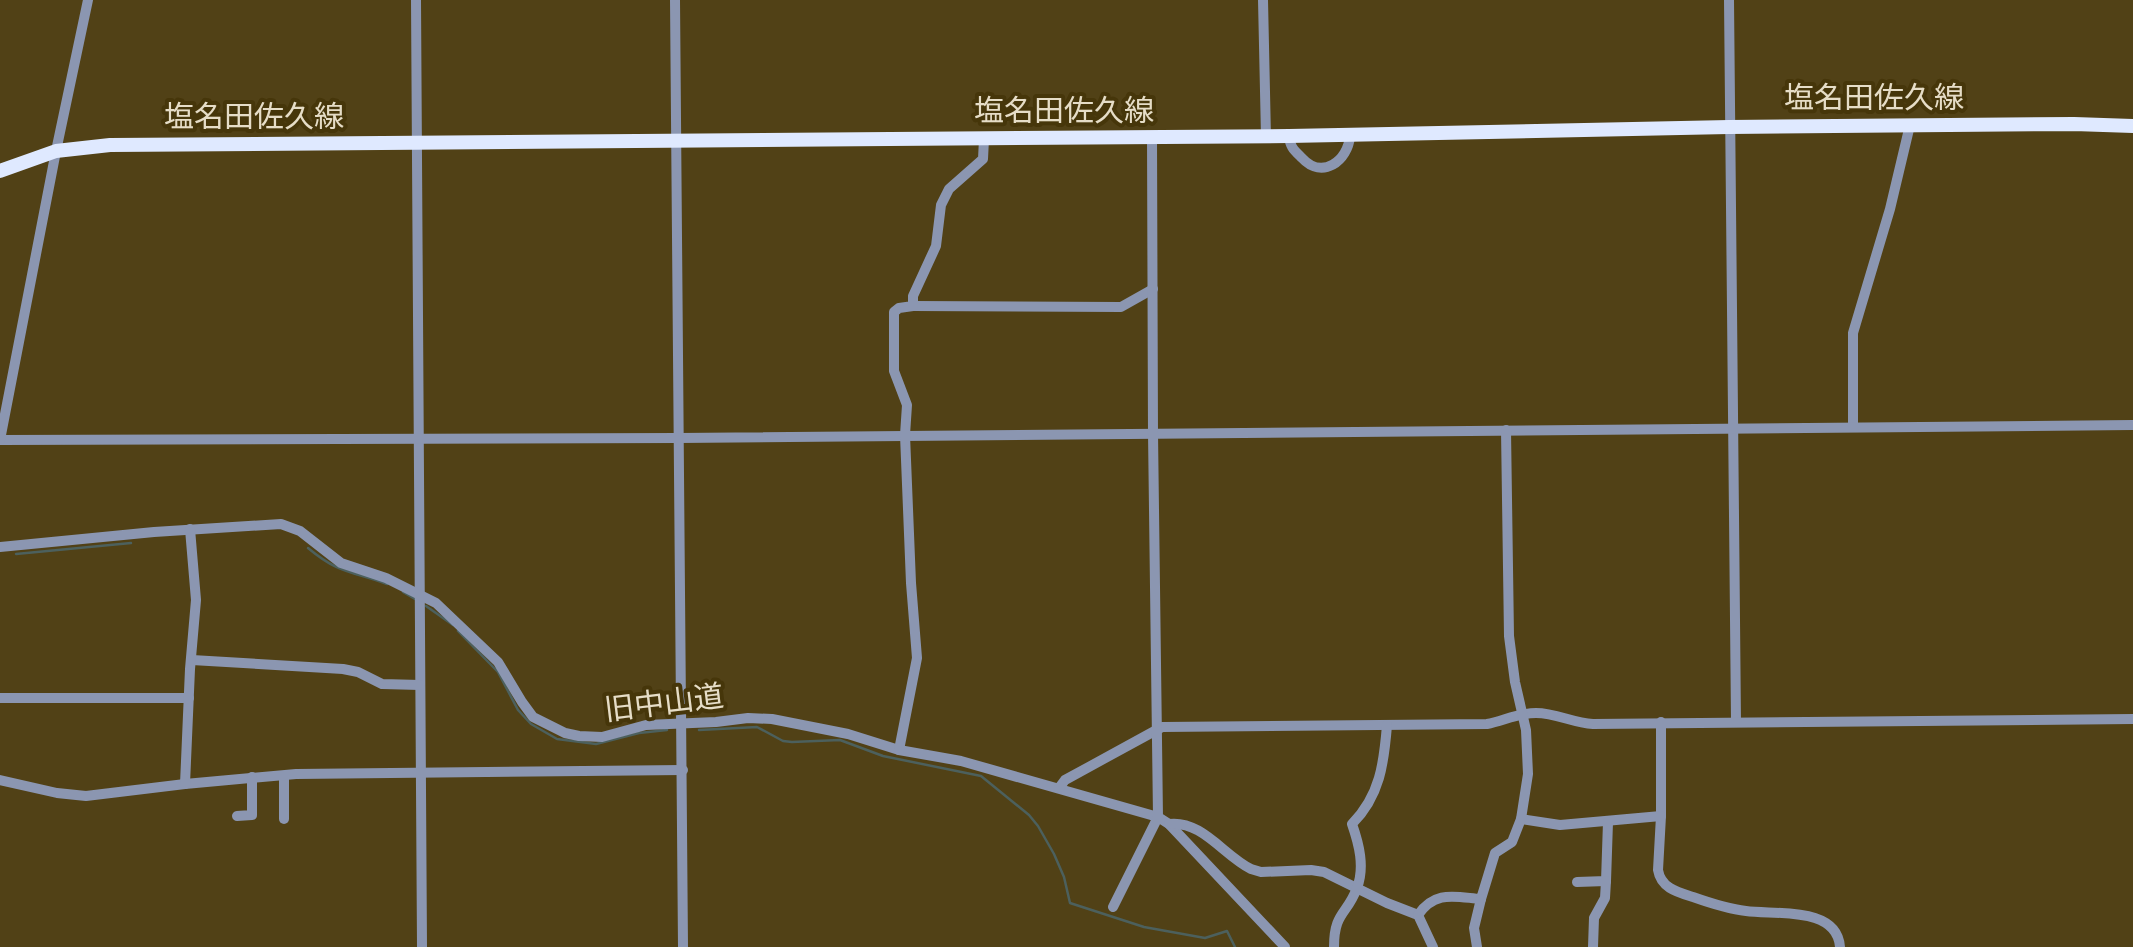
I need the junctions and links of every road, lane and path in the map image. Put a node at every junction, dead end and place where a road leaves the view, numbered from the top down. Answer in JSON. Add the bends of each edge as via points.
{"nodes":[{"id":1,"x":88,"y":0,"type":"edge"},
{"id":2,"x":416,"y":0,"type":"edge"},
{"id":3,"x":675,"y":0,"type":"edge"},
{"id":4,"x":1264,"y":0,"type":"edge"},
{"id":5,"x":1729,"y":0,"type":"edge"},
{"id":6,"x":1910,"y":125,"type":"junction"},
{"id":7,"x":2133,"y":126,"type":"edge"},
{"id":8,"x":1729,"y":127,"type":"junction"},
{"id":9,"x":1266,"y":136,"type":"junction"},
{"id":10,"x":1289,"y":136,"type":"junction"},
{"id":11,"x":1350,"y":136,"type":"junction"},
{"id":12,"x":1152,"y":138,"type":"junction"},
{"id":13,"x":984,"y":139,"type":"junction"},
{"id":14,"x":675,"y":140,"type":"junction"},
{"id":15,"x":417,"y":144,"type":"junction"},
{"id":16,"x":56,"y":151,"type":"junction"},
{"id":17,"x":0,"y":171,"type":"edge"},
{"id":18,"x":1153,"y":289,"type":"junction"},
{"id":19,"x":913,"y":306,"type":"junction"},
{"id":20,"x":2133,"y":425,"type":"edge"},
{"id":21,"x":1853,"y":426,"type":"junction"},
{"id":22,"x":1734,"y":428,"type":"junction"},
{"id":23,"x":1506,"y":430,"type":"junction"},
{"id":24,"x":1153,"y":434,"type":"junction"},
{"id":25,"x":905,"y":436,"type":"junction"},
{"id":26,"x":679,"y":438,"type":"junction"},
{"id":27,"x":420,"y":439,"type":"junction"},
{"id":28,"x":0,"y":440,"type":"edge"},
{"id":29,"x":190,"y":529,"type":"junction"},
{"id":30,"x":0,"y":547,"type":"edge"},
{"id":31,"x":421,"y":594,"type":"junction"},
{"id":32,"x":192,"y":660,"type":"junction"},
{"id":33,"x":420,"y":685,"type":"junction"},
{"id":34,"x":0,"y":698,"type":"edge"},
{"id":35,"x":188,"y":698,"type":"junction"},
{"id":36,"x":1521,"y":714,"type":"junction"},
{"id":37,"x":2133,"y":719,"type":"edge"},
{"id":38,"x":1661,"y":722,"type":"junction"},
{"id":39,"x":1736,"y":722,"type":"junction"},
{"id":40,"x":682,"y":723,"type":"junction"},
{"id":41,"x":1387,"y":725,"type":"junction"},
{"id":42,"x":1156,"y":729,"type":"junction"},
{"id":43,"x":899,"y":750,"type":"junction"},
{"id":44,"x":683,"y":770,"type":"junction"},
{"id":45,"x":421,"y":772,"type":"junction"},
{"id":46,"x":284,"y":776,"type":"junction"},
{"id":47,"x":252,"y":778,"type":"junction"},
{"id":48,"x":0,"y":780,"type":"edge"},
{"id":49,"x":185,"y":784,"type":"junction"},
{"id":50,"x":1058,"y":788,"type":"junction"},
{"id":51,"x":237,"y":816,"type":"dead end"},
{"id":52,"x":1661,"y":816,"type":"junction"},
{"id":53,"x":1522,"y":818,"type":"junction"},
{"id":54,"x":284,"y":819,"type":"dead end"},
{"id":55,"x":1164,"y":821,"type":"junction"},
{"id":56,"x":1608,"y":822,"type":"junction"},
{"id":57,"x":1606,"y":881,"type":"junction"},
{"id":58,"x":1578,"y":882,"type":"dead end"},
{"id":59,"x":1357,"y":888,"type":"junction"},
{"id":60,"x":1482,"y":900,"type":"junction"},
{"id":61,"x":1114,"y":907,"type":"dead end"},
{"id":62,"x":1418,"y":915,"type":"junction"},
{"id":63,"x":422,"y":947,"type":"edge"},
{"id":64,"x":683,"y":947,"type":"edge"},
{"id":65,"x":1286,"y":947,"type":"edge"},
{"id":66,"x":1334,"y":947,"type":"edge"},
{"id":67,"x":1433,"y":947,"type":"edge"},
{"id":68,"x":1477,"y":947,"type":"edge"},
{"id":69,"x":1593,"y":947,"type":"edge"},
{"id":70,"x":1840,"y":947,"type":"edge"}],
"edges":[{"from":1,"to":16,"type":"street"},
{"from":2,"to":15,"type":"street"},
{"from":3,"to":14,"type":"street"},
{"from":4,"to":9,"type":"street"},
{"from":5,"to":8,"type":"street"},
{"from":6,"to":7,"type":"main road","name":"塩名田佐久線"},
{"from":6,"to":8,"type":"main road","name":"塩名田佐久線"},
{"from":6,"to":21,"type":"street","via":[[1853,333]]},
{"from":8,"to":11,"type":"main road","name":"塩名田佐久線"},
{"from":8,"to":22,"type":"street"},
{"from":9,"to":10,"type":"main road","name":"塩名田佐久線"},
{"from":9,"to":12,"type":"main road","name":"塩名田佐久線"},
{"from":10,"to":11,"type":"main road","name":"塩名田佐久線"},
{"from":10,"to":11,"type":"street","via":[[1308,165],[1325,168],[1349,147]]},
{"from":12,"to":13,"type":"main road","name":"塩名田佐久線"},
{"from":12,"to":18,"type":"street"},
{"from":13,"to":14,"type":"main road","name":"塩名田佐久線"},
{"from":13,"to":19,"type":"street","via":[[980,164],[963,174],[941,205],[936,246]]},
{"from":14,"to":15,"type":"main road","name":"塩名田佐久線"},
{"from":14,"to":26,"type":"street"},
{"from":15,"to":16,"type":"main road","name":"塩名田佐久線","via":[[110,144]]},
{"from":15,"to":27,"type":"street"},
{"from":16,"to":17,"type":"main road","name":"塩名田佐久線"},
{"from":16,"to":28,"type":"street"},
{"from":18,"to":19,"type":"street","via":[[1121,307]]},
{"from":18,"to":24,"type":"street"},
{"from":19,"to":25,"type":"street","via":[[893,316]]},
{"from":20,"to":21,"type":"street"},
{"from":21,"to":22,"type":"street"},
{"from":22,"to":23,"type":"street"},
{"from":22,"to":39,"type":"street"},
{"from":23,"to":24,"type":"street"},
{"from":23,"to":36,"type":"street","via":[[1508,616]]},
{"from":24,"to":25,"type":"street"},
{"from":24,"to":42,"type":"street"},
{"from":25,"to":26,"type":"street"},
{"from":25,"to":43,"type":"street","via":[[917,658]]},
{"from":26,"to":27,"type":"street"},
{"from":26,"to":40,"type":"street"},
{"from":27,"to":28,"type":"street"},
{"from":27,"to":31,"type":"street"},
{"from":29,"to":30,"type":"street","name":"旧中山道"},
{"from":29,"to":31,"type":"street","name":"旧中山道","via":[[281,524],[351,568]]},
{"from":29,"to":32,"type":"street"},
{"from":31,"to":33,"type":"street"},
{"from":31,"to":40,"type":"street","name":"旧中山道","via":[[498,662],[529,712],[552,728],[592,737]]},
{"from":32,"to":33,"type":"street","via":[[343,669],[382,684]]},
{"from":32,"to":35,"type":"street"},
{"from":33,"to":45,"type":"street"},
{"from":34,"to":35,"type":"street"},
{"from":35,"to":49,"type":"street"},
{"from":36,"to":38,"type":"street","via":[[1579,723]]},
{"from":36,"to":41,"type":"street","via":[[1487,724]]},
{"from":36,"to":53,"type":"street","via":[[1528,748]]},
{"from":37,"to":39,"type":"street"},
{"from":38,"to":39,"type":"street"},
{"from":38,"to":52,"type":"street"},
{"from":40,"to":43,"type":"street","name":"旧中山道","via":[[772,720]]},
{"from":40,"to":44,"type":"street"},
{"from":41,"to":42,"type":"street"},
{"from":41,"to":59,"type":"street","via":[[1373,796],[1352,824],[1360,853]]},
{"from":42,"to":50,"type":"street"},
{"from":42,"to":55,"type":"street"},
{"from":43,"to":50,"type":"street","name":"旧中山道"},
{"from":44,"to":45,"type":"street"},
{"from":44,"to":64,"type":"street"},
{"from":45,"to":46,"type":"street"},
{"from":45,"to":63,"type":"street"},
{"from":46,"to":47,"type":"street"},
{"from":46,"to":54,"type":"street"},
{"from":47,"to":49,"type":"street"},
{"from":47,"to":51,"type":"street","via":[[252,815]]},
{"from":48,"to":49,"type":"street","via":[[86,796]]},
{"from":50,"to":55,"type":"street","name":"旧中山道"},
{"from":52,"to":56,"type":"street"},
{"from":52,"to":70,"type":"street","via":[[1658,870],[1670,888],[1731,908],[1822,920],[1838,933]]},
{"from":53,"to":56,"type":"street","via":[[1560,825]]},
{"from":53,"to":60,"type":"street","via":[[1510,845],[1495,853]]},
{"from":55,"to":59,"type":"street","via":[[1192,827],[1251,869],[1311,870]]},
{"from":55,"to":61,"type":"street"},
{"from":55,"to":65,"type":"street","name":"旧中山道"},
{"from":56,"to":57,"type":"street"},
{"from":57,"to":58,"type":"street"},
{"from":57,"to":69,"type":"street"},
{"from":59,"to":62,"type":"street"},
{"from":59,"to":66,"type":"street","via":[[1336,921]]},
{"from":60,"to":62,"type":"street","via":[[1438,898]]},
{"from":60,"to":68,"type":"street"},
{"from":62,"to":67,"type":"street"}]}
